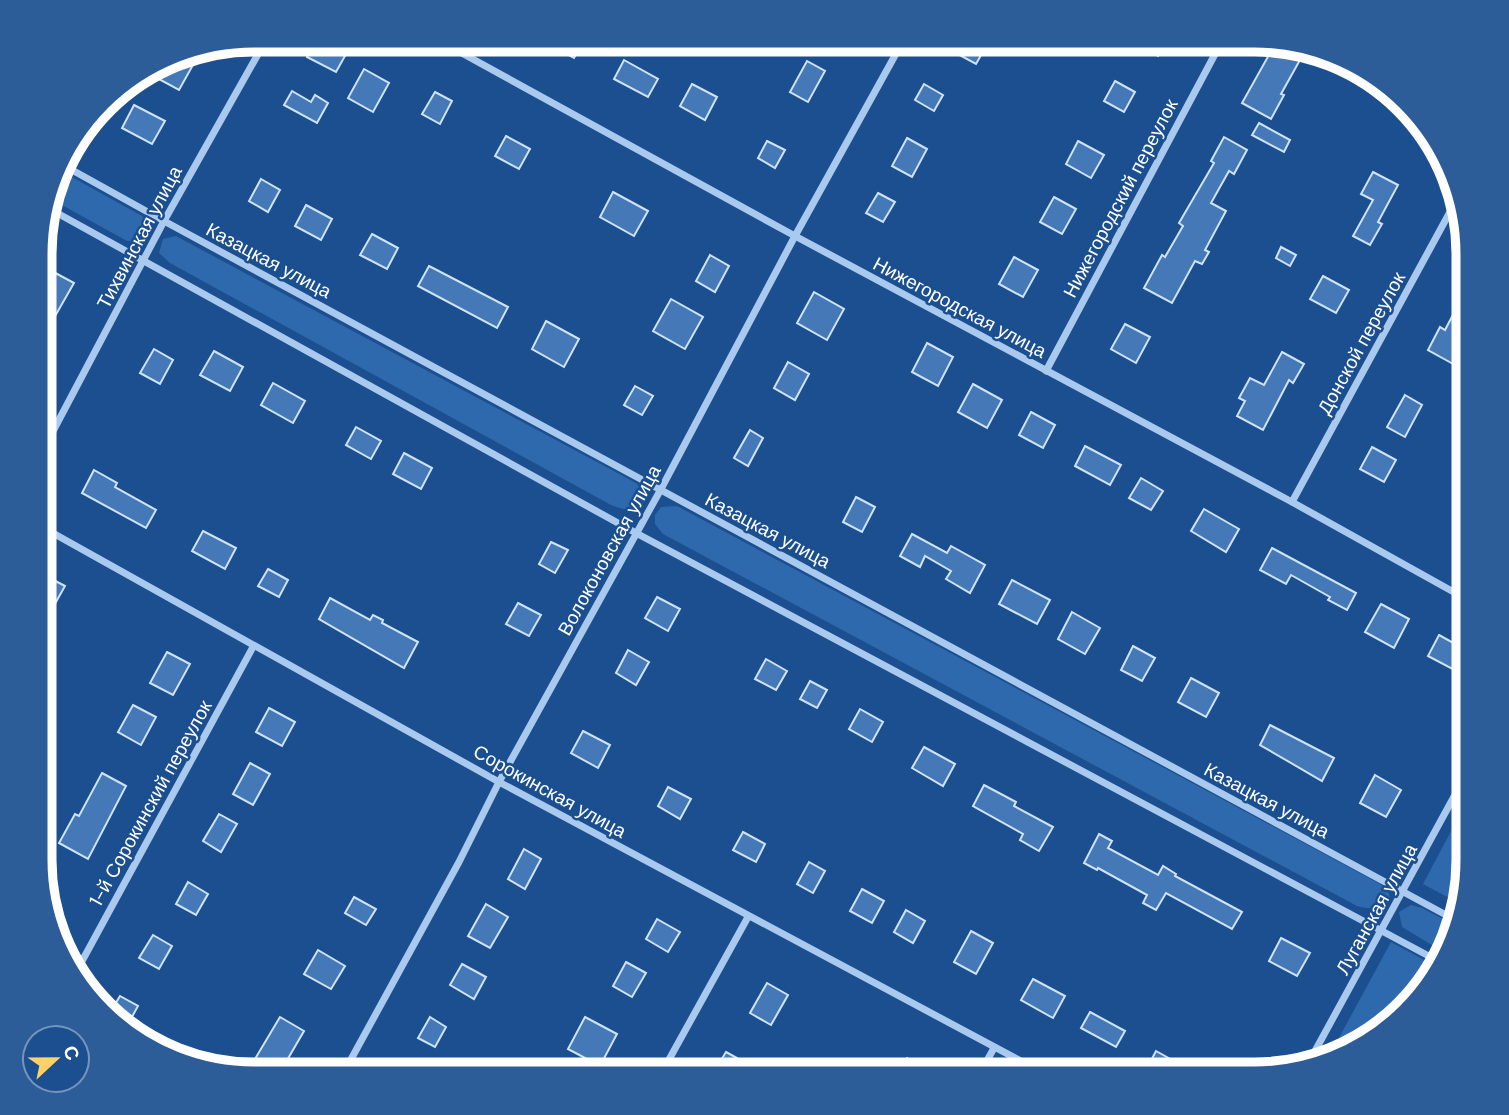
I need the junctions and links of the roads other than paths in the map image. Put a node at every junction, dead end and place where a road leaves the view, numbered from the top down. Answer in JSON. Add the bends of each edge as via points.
{"nodes":[{"id":1,"x":259,"y":53,"type":"edge"},
{"id":2,"x":462,"y":53,"type":"edge"},
{"id":3,"x":895,"y":53,"type":"edge"},
{"id":4,"x":1216,"y":53,"type":"edge"},
{"id":5,"x":71,"y":170,"type":"edge"},
{"id":6,"x":1452,"y":209,"type":"edge"},
{"id":7,"x":57,"y":213,"type":"edge"},
{"id":8,"x":164,"y":222,"type":"junction"},
{"id":9,"x":795,"y":236,"type":"junction"},
{"id":10,"x":143,"y":260,"type":"junction"},
{"id":11,"x":1046,"y":371,"type":"junction"},
{"id":12,"x":53,"y":431,"type":"edge"},
{"id":13,"x":661,"y":489,"type":"junction"},
{"id":14,"x":1292,"y":502,"type":"junction"},
{"id":15,"x":53,"y":533,"type":"edge"},
{"id":16,"x":636,"y":533,"type":"junction"},
{"id":17,"x":1456,"y":593,"type":"edge"},
{"id":18,"x":253,"y":647,"type":"junction"},
{"id":19,"x":499,"y":782,"type":"junction"},
{"id":20,"x":1456,"y":794,"type":"edge"},
{"id":21,"x":1404,"y":892,"type":"junction"},
{"id":22,"x":1448,"y":916,"type":"edge"},
{"id":23,"x":748,"y":917,"type":"junction"},
{"id":24,"x":1383,"y":931,"type":"junction"},
{"id":25,"x":1431,"y":957,"type":"edge"},
{"id":26,"x":81,"y":963,"type":"edge"},
{"id":27,"x":994,"y":1048,"type":"junction"},
{"id":28,"x":1314,"y":1054,"type":"edge"},
{"id":29,"x":350,"y":1062,"type":"edge"},
{"id":30,"x":669,"y":1062,"type":"edge"},
{"id":31,"x":986,"y":1062,"type":"edge"},
{"id":32,"x":1021,"y":1062,"type":"edge"}],
"edges":[{"from":1,"to":8,"type":"street","name":"Тихвинская улица"},
{"from":2,"to":9,"type":"street","name":"Нижегородская улица"},
{"from":3,"to":9,"type":"street","name":"Волоконовская улица"},
{"from":4,"to":11,"type":"street","name":"Нижегородский переулок"},
{"from":5,"to":8,"type":"street","name":"Казацкая улица"},
{"from":6,"to":14,"type":"street","name":"Донской переулок"},
{"from":7,"to":10,"type":"street"},
{"from":8,"to":10,"type":"street","name":"Тихвинская улица"},
{"from":8,"to":13,"type":"street","name":"Казацкая улица"},
{"from":9,"to":11,"type":"street","name":"Нижегородская улица"},
{"from":9,"to":13,"type":"street","name":"Волоконовская улица"},
{"from":10,"to":12,"type":"street","name":"Тихвинская улица"},
{"from":10,"to":16,"type":"street"},
{"from":11,"to":14,"type":"street","name":"Нижегородская улица"},
{"from":13,"to":16,"type":"street","name":"Волоконовская улица"},
{"from":13,"to":21,"type":"street","name":"Казацкая улица"},
{"from":14,"to":17,"type":"street","name":"Нижегородская улица"},
{"from":15,"to":18,"type":"street","name":"Сорокинская улица"},
{"from":16,"to":19,"type":"street","name":"Волоконовская улица"},
{"from":16,"to":24,"type":"street"},
{"from":18,"to":19,"type":"street","name":"Сорокинская улица"},
{"from":18,"to":26,"type":"street","name":"1-й Сорокинский переулок"},
{"from":19,"to":23,"type":"street","name":"Сорокинская улица"},
{"from":19,"to":29,"type":"street","name":"Волоконовская улица"},
{"from":20,"to":21,"type":"street","name":"Луганская улица"},
{"from":21,"to":22,"type":"street","name":"Казацкая улица"},
{"from":21,"to":24,"type":"street","name":"Луганская улица"},
{"from":23,"to":27,"type":"street","name":"Сорокинская улица"},
{"from":23,"to":30,"type":"street"},
{"from":24,"to":25,"type":"street"},
{"from":24,"to":28,"type":"street","name":"Луганская улица"},
{"from":27,"to":31,"type":"street"},
{"from":27,"to":32,"type":"street","name":"Сорокинская улица"}]}
